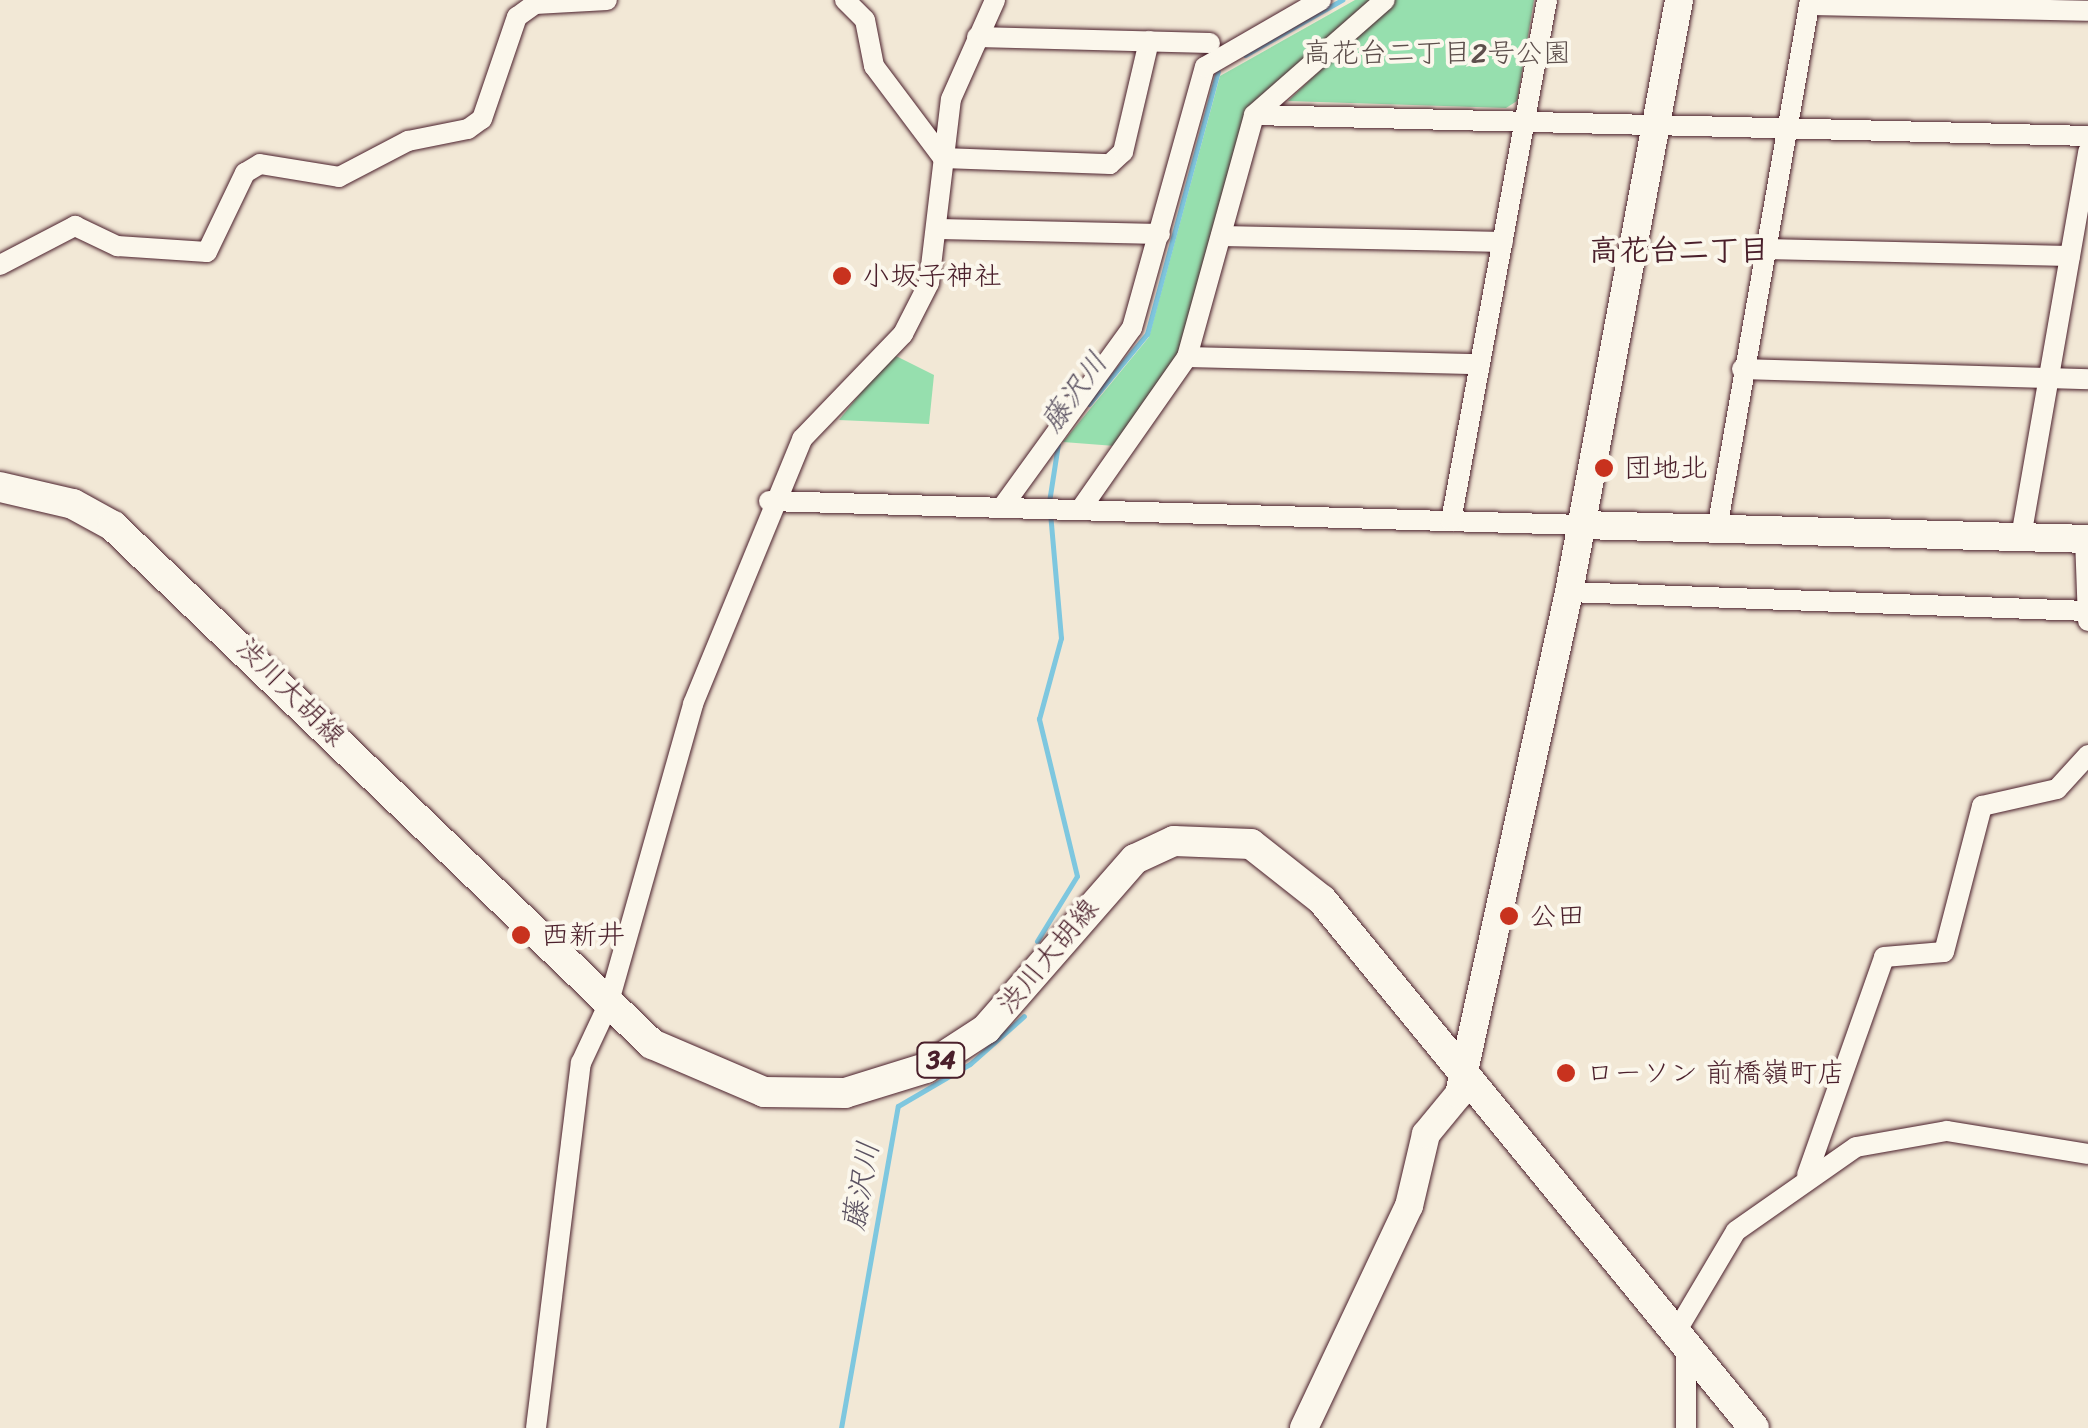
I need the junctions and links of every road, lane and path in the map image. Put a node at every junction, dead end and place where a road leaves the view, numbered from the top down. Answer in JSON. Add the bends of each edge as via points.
{"nodes":[{"id":1,"x":607,"y":0,"type":"edge"},
{"id":2,"x":845,"y":0,"type":"edge"},
{"id":3,"x":995,"y":0,"type":"edge"},
{"id":4,"x":1321,"y":0,"type":"edge"},
{"id":5,"x":1385,"y":0,"type":"edge"},
{"id":6,"x":1547,"y":0,"type":"edge"},
{"id":7,"x":1678,"y":0,"type":"edge"},
{"id":8,"x":1810,"y":3,"type":"edge"},
{"id":9,"x":2088,"y":12,"type":"edge"},
{"id":10,"x":977,"y":37,"type":"junction"},
{"id":11,"x":1148,"y":42,"type":"junction"},
{"id":12,"x":1210,"y":43,"type":"dead end"},
{"id":13,"x":1254,"y":115,"type":"junction"},
{"id":14,"x":1526,"y":122,"type":"junction"},
{"id":15,"x":1657,"y":122,"type":"junction"},
{"id":16,"x":1786,"y":127,"type":"junction"},
{"id":17,"x":2088,"y":136,"type":"edge"},
{"id":18,"x":2088,"y":152,"type":"edge"},
{"id":19,"x":944,"y":158,"type":"junction"},
{"id":20,"x":939,"y":229,"type":"junction"},
{"id":21,"x":1160,"y":234,"type":"junction"},
{"id":22,"x":1222,"y":236,"type":"junction"},
{"id":23,"x":1503,"y":242,"type":"junction"},
{"id":24,"x":1764,"y":249,"type":"junction"},
{"id":25,"x":2070,"y":256,"type":"junction"},
{"id":26,"x":0,"y":265,"type":"edge"},
{"id":27,"x":1188,"y":356,"type":"junction"},
{"id":28,"x":1480,"y":364,"type":"junction"},
{"id":29,"x":1742,"y":369,"type":"junction"},
{"id":30,"x":2048,"y":378,"type":"junction"},
{"id":31,"x":2088,"y":379,"type":"edge"},
{"id":32,"x":0,"y":487,"type":"edge"},
{"id":33,"x":769,"y":501,"type":"junction"},
{"id":34,"x":1003,"y":506,"type":"junction"},
{"id":35,"x":1080,"y":510,"type":"junction"},
{"id":36,"x":1451,"y":521,"type":"junction"},
{"id":37,"x":1582,"y":525,"type":"junction"},
{"id":38,"x":1716,"y":529,"type":"junction"},
{"id":39,"x":2021,"y":537,"type":"junction"},
{"id":40,"x":2086,"y":538,"type":"edge"},
{"id":41,"x":1569,"y":592,"type":"junction"},
{"id":42,"x":2087,"y":614,"type":"edge"},
{"id":43,"x":2088,"y":755,"type":"edge"},
{"id":44,"x":608,"y":1005,"type":"junction"},
{"id":45,"x":1462,"y":1070,"type":"junction"},
{"id":46,"x":2088,"y":1154,"type":"edge"},
{"id":47,"x":1807,"y":1175,"type":"junction"},
{"id":48,"x":1681,"y":1339,"type":"junction"},
{"id":49,"x":536,"y":1428,"type":"edge"},
{"id":50,"x":1304,"y":1428,"type":"edge"},
{"id":51,"x":1686,"y":1428,"type":"edge"},
{"id":52,"x":1754,"y":1428,"type":"edge"}],
"edges":[{"from":1,"to":26,"type":"street","via":[[535,4],[517,17],[482,119],[468,129],[408,141],[339,177],[260,164],[245,173],[206,252],[117,246],[75,226]]},
{"from":2,"to":19,"type":"street","via":[[865,20],[882,78]]},
{"from":3,"to":10,"type":"street"},
{"from":4,"to":21,"type":"street","via":[[1205,67]]},
{"from":5,"to":13,"type":"street"},
{"from":6,"to":14,"type":"street"},
{"from":7,"to":15,"type":"street"},
{"from":8,"to":9,"type":"street"},
{"from":8,"to":16,"type":"street"},
{"from":10,"to":11,"type":"street"},
{"from":10,"to":19,"type":"street","via":[[951,99]]},
{"from":11,"to":12,"type":"street"},
{"from":11,"to":19,"type":"street","via":[[1123,152],[1110,164]]},
{"from":13,"to":14,"type":"street"},
{"from":13,"to":22,"type":"street"},
{"from":14,"to":15,"type":"street"},
{"from":14,"to":23,"type":"street"},
{"from":15,"to":16,"type":"street"},
{"from":15,"to":37,"type":"street"},
{"from":16,"to":17,"type":"street"},
{"from":16,"to":24,"type":"street"},
{"from":18,"to":25,"type":"street"},
{"from":19,"to":20,"type":"street"},
{"from":20,"to":21,"type":"street"},
{"from":20,"to":33,"type":"street","via":[[929,283],[903,334],[802,439]]},
{"from":21,"to":34,"type":"street","via":[[1132,328]]},
{"from":22,"to":23,"type":"street"},
{"from":22,"to":27,"type":"street"},
{"from":23,"to":28,"type":"street"},
{"from":24,"to":25,"type":"street"},
{"from":24,"to":29,"type":"street"},
{"from":25,"to":30,"type":"street"},
{"from":27,"to":28,"type":"street"},
{"from":27,"to":35,"type":"street"},
{"from":28,"to":36,"type":"street"},
{"from":29,"to":30,"type":"street"},
{"from":29,"to":38,"type":"street"},
{"from":30,"to":31,"type":"street"},
{"from":30,"to":39,"type":"street"},
{"from":32,"to":44,"type":"main road","name":"渋川大胡線","number":"34","via":[[73,504],[179,581]]},
{"from":33,"to":34,"type":"street"},
{"from":33,"to":44,"type":"street","via":[[693,704]]},
{"from":34,"to":35,"type":"street"},
{"from":35,"to":36,"type":"street"},
{"from":36,"to":37,"type":"street"},
{"from":37,"to":38,"type":"street"},
{"from":37,"to":41,"type":"street"},
{"from":38,"to":39,"type":"street"},
{"from":39,"to":40,"type":"street"},
{"from":40,"to":42,"type":"street"},
{"from":41,"to":42,"type":"street"},
{"from":41,"to":45,"type":"street"},
{"from":43,"to":47,"type":"street","via":[[2057,789],[1982,806],[1944,952],[1884,957]]},
{"from":44,"to":45,"type":"main road","name":"渋川大胡線","number":"34","via":[[652,1044],[716,1078],[795,1094],[875,1088],[986,1029],[1135,859],[1205,837],[1250,844],[1292,868]]},
{"from":44,"to":49,"type":"street","via":[[573,1107]]},
{"from":45,"to":48,"type":"main road","name":"渋川大胡線","number":"34"},
{"from":45,"to":50,"type":"street","via":[[1459,1094],[1426,1134],[1409,1206]]},
{"from":46,"to":47,"type":"street","via":[[1947,1131],[1856,1148]]},
{"from":47,"to":48,"type":"street","via":[[1724,1246]]},
{"from":48,"to":51,"type":"street"},
{"from":48,"to":52,"type":"main road","name":"渋川大胡線","number":"34"}]}
